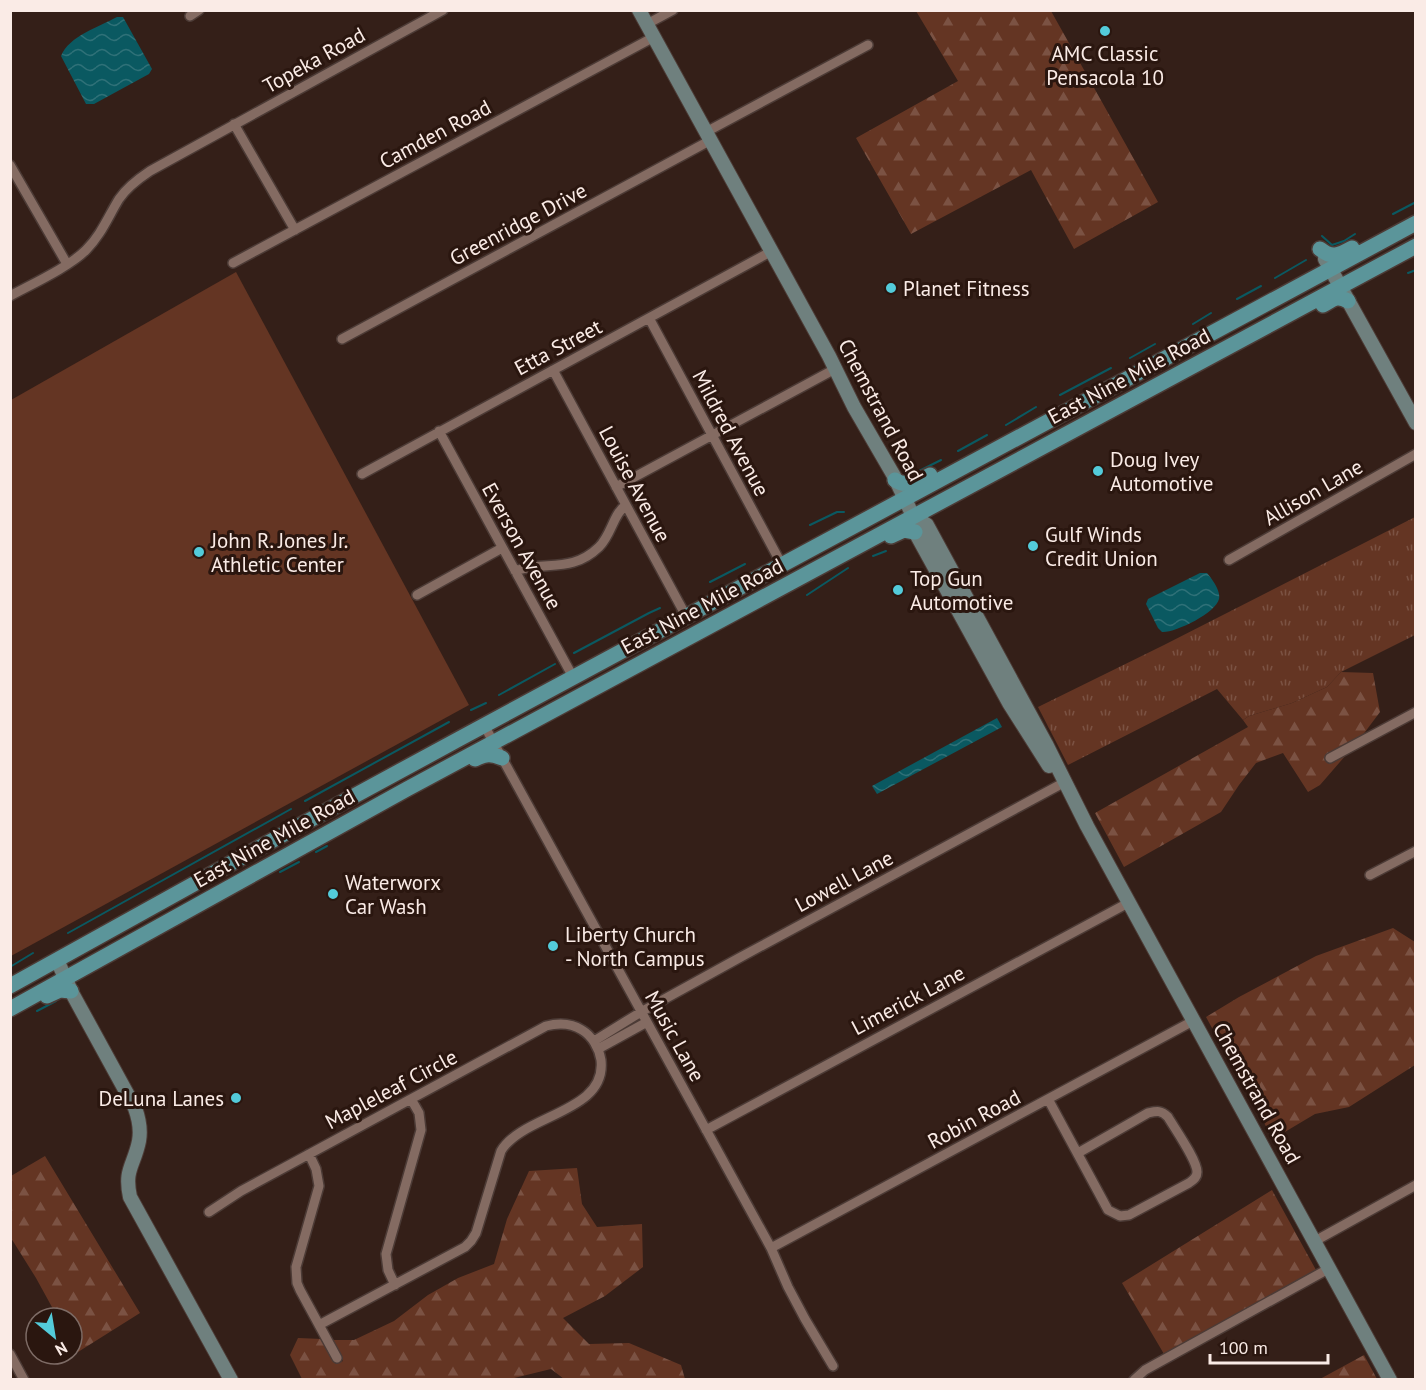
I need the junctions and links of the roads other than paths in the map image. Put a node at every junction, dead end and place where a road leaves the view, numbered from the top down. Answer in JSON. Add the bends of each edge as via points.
{"nodes":[{"id":1,"x":199,"y":10,"type":"edge"},
{"id":2,"x":443,"y":10,"type":"edge"},
{"id":3,"x":639,"y":10,"type":"edge"},
{"id":4,"x":673,"y":10,"type":"edge"},
{"id":5,"x":190,"y":16,"type":"dead end"},
{"id":6,"x":650,"y":31,"type":"junction"},
{"id":7,"x":868,"y":45,"type":"dead end"},
{"id":8,"x":234,"y":124,"type":"junction"},
{"id":9,"x":709,"y":136,"type":"junction"},
{"id":10,"x":10,"y":165,"type":"edge"},
{"id":11,"x":1416,"y":214,"type":"edge"},
{"id":12,"x":1416,"y":223,"type":"edge"},
{"id":13,"x":295,"y":230,"type":"junction"},
{"id":14,"x":1416,"y":231,"type":"edge"},
{"id":15,"x":1416,"y":246,"type":"edge"},
{"id":16,"x":1320,"y":249,"type":"joint"},
{"id":17,"x":772,"y":251,"type":"junction"},
{"id":18,"x":233,"y":263,"type":"dead end"},
{"id":19,"x":67,"y":264,"type":"junction"},
{"id":20,"x":1330,"y":269,"type":"junction"},
{"id":21,"x":1340,"y":286,"type":"junction"},
{"id":22,"x":10,"y":296,"type":"edge"},
{"id":23,"x":1348,"y":301,"type":"junction"},
{"id":24,"x":649,"y":318,"type":"junction"},
{"id":25,"x":1229,"y":324,"type":"junction"},
{"id":26,"x":342,"y":339,"type":"dead end"},
{"id":27,"x":835,"y":369,"type":"junction"},
{"id":28,"x":553,"y":370,"type":"junction"},
{"id":29,"x":1134,"y":382,"type":"junction"},
{"id":30,"x":1161,"y":382,"type":"junction"},
{"id":31,"x":1059,"y":423,"type":"junction"},
{"id":32,"x":1416,"y":423,"type":"edge"},
{"id":33,"x":1078,"y":427,"type":"junction"},
{"id":34,"x":439,"y":431,"type":"junction"},
{"id":35,"x":1028,"y":432,"type":"junction"},
{"id":36,"x":712,"y":435,"type":"junction"},
{"id":37,"x":1416,"y":454,"type":"edge"},
{"id":38,"x":362,"y":474,"type":"dead end"},
{"id":39,"x":896,"y":480,"type":"junction"},
{"id":40,"x":975,"y":483,"type":"junction"},
{"id":41,"x":616,"y":487,"type":"junction"},
{"id":42,"x":904,"y":499,"type":"junction"},
{"id":43,"x":626,"y":505,"type":"junction"},
{"id":44,"x":913,"y":516,"type":"junction"},
{"id":45,"x":921,"y":529,"type":"junction"},
{"id":46,"x":502,"y":548,"type":"junction"},
{"id":47,"x":1229,"y":560,"type":"dead end"},
{"id":48,"x":782,"y":565,"type":"junction"},
{"id":49,"x":515,"y":571,"type":"junction"},
{"id":50,"x":417,"y":595,"type":"dead end"},
{"id":51,"x":748,"y":605,"type":"junction"},
{"id":52,"x":686,"y":616,"type":"junction"},
{"id":53,"x":658,"y":653,"type":"junction"},
{"id":54,"x":643,"y":661,"type":"junction"},
{"id":55,"x":573,"y":677,"type":"junction"},
{"id":56,"x":634,"y":677,"type":"dead end"},
{"id":57,"x":1416,"y":712,"type":"edge"},
{"id":58,"x":484,"y":725,"type":"junction"},
{"id":59,"x":522,"y":727,"type":"junction"},
{"id":60,"x":494,"y":742,"type":"junction"},
{"id":61,"x":502,"y":758,"type":"junction"},
{"id":62,"x":1330,"y":758,"type":"dead end"},
{"id":63,"x":1062,"y":783,"type":"junction"},
{"id":64,"x":368,"y":788,"type":"junction"},
{"id":65,"x":407,"y":789,"type":"junction"},
{"id":66,"x":1416,"y":851,"type":"edge"},
{"id":67,"x":246,"y":855,"type":"junction"},
{"id":68,"x":285,"y":856,"type":"junction"},
{"id":69,"x":1370,"y":875,"type":"dead end"},
{"id":70,"x":1128,"y":903,"type":"junction"},
{"id":71,"x":55,"y":955,"type":"junction"},
{"id":72,"x":68,"y":985,"type":"junction"},
{"id":73,"x":10,"y":986,"type":"edge"},
{"id":74,"x":10,"y":1001,"type":"edge"},
{"id":75,"x":10,"y":1009,"type":"edge"},
{"id":76,"x":641,"y":1012,"type":"junction"},
{"id":77,"x":10,"y":1016,"type":"edge"},
{"id":78,"x":1193,"y":1021,"type":"junction"},
{"id":79,"x":646,"y":1022,"type":"junction"},
{"id":80,"x":596,"y":1045,"type":"junction"},
{"id":81,"x":411,"y":1099,"type":"junction"},
{"id":82,"x":1048,"y":1099,"type":"junction"},
{"id":83,"x":706,"y":1130,"type":"junction"},
{"id":84,"x":1078,"y":1153,"type":"junction"},
{"id":85,"x":309,"y":1154,"type":"junction"},
{"id":86,"x":1416,"y":1185,"type":"edge"},
{"id":87,"x":209,"y":1212,"type":"dead end"},
{"id":88,"x":1315,"y":1241,"type":"junction"},
{"id":89,"x":771,"y":1248,"type":"junction"},
{"id":90,"x":1330,"y":1268,"type":"junction"},
{"id":91,"x":395,"y":1285,"type":"junction"},
{"id":92,"x":319,"y":1325,"type":"junction"},
{"id":93,"x":10,"y":1354,"type":"edge"},
{"id":94,"x":338,"y":1358,"type":"dead end"},
{"id":95,"x":833,"y":1366,"type":"dead end"},
{"id":96,"x":24,"y":1380,"type":"edge"},
{"id":97,"x":231,"y":1380,"type":"edge"},
{"id":98,"x":1134,"y":1380,"type":"edge"},
{"id":99,"x":1390,"y":1380,"type":"edge"}],
"edges":[{"from":1,"to":5,"type":"street"},
{"from":2,"to":8,"type":"street","name":"Topeka Road"},
{"from":3,"to":6,"type":"street","name":"Chemstrand Road"},
{"from":4,"to":6,"type":"street","name":"Camden Road"},
{"from":6,"to":9,"type":"street","name":"Chemstrand Road"},
{"from":6,"to":13,"type":"street","name":"Camden Road"},
{"from":7,"to":9,"type":"street","name":"Greenridge Drive"},
{"from":8,"to":13,"type":"street"},
{"from":8,"to":19,"type":"street","name":"Topeka Road","via":[[134,182],[96,240]]},
{"from":9,"to":17,"type":"street","name":"Chemstrand Road"},
{"from":9,"to":26,"type":"street","name":"Greenridge Drive"},
{"from":10,"to":19,"type":"street"},
{"from":11,"to":16,"type":"main road","via":[[1335,256]]},
{"from":12,"to":20,"type":"main road","name":"East Nine Mile Road"},
{"from":13,"to":18,"type":"street","name":"Camden Road"},
{"from":14,"to":21,"type":"main road","via":[[1349,267],[1340,278]]},
{"from":15,"to":21,"type":"main road","name":"East Nine Mile Road"},
{"from":16,"to":20,"type":"street"},
{"from":17,"to":24,"type":"street","name":"Etta Street"},
{"from":17,"to":27,"type":"street","name":"Chemstrand Road"},
{"from":19,"to":22,"type":"street","name":"Topeka Road"},
{"from":20,"to":21,"type":"street"},
{"from":20,"to":25,"type":"main road","name":"East Nine Mile Road"},
{"from":20,"to":30,"type":"main road","via":[[1329,279],[1318,291],[1176,366]]},
{"from":21,"to":23,"type":"street"},
{"from":21,"to":30,"type":"main road","name":"East Nine Mile Road"},
{"from":23,"to":30,"type":"main road","via":[[1336,297],[1197,372]]},
{"from":23,"to":32,"type":"street"},
{"from":24,"to":28,"type":"street","name":"Etta Street"},
{"from":24,"to":36,"type":"street","name":"Mildred Avenue"},
{"from":25,"to":29,"type":"main road","via":[[1212,340]]},
{"from":25,"to":35,"type":"main road","name":"East Nine Mile Road"},
{"from":27,"to":36,"type":"street"},
{"from":27,"to":39,"type":"street","name":"Chemstrand Road"},
{"from":28,"to":34,"type":"street","name":"Etta Street"},
{"from":28,"to":41,"type":"street","name":"Louise Avenue"},
{"from":29,"to":31,"type":"main road"},
{"from":29,"to":33,"type":"main road","via":[[1131,390]]},
{"from":30,"to":33,"type":"main road","name":"East Nine Mile Road"},
{"from":31,"to":40,"type":"main road","via":[[1049,434],[993,464]]},
{"from":31,"to":44,"type":"main road","via":[[916,501]]},
{"from":33,"to":40,"type":"main road","name":"East Nine Mile Road"},
{"from":34,"to":38,"type":"street","name":"Etta Street"},
{"from":34,"to":46,"type":"street","name":"Everson Avenue"},
{"from":35,"to":39,"type":"main road","via":[[998,438],[923,479],[908,484]]},
{"from":35,"to":42,"type":"main road","name":"East Nine Mile Road"},
{"from":36,"to":41,"type":"street"},
{"from":36,"to":48,"type":"street","name":"Mildred Avenue"},
{"from":37,"to":47,"type":"street","name":"Allison Lane"},
{"from":39,"to":42,"type":"street","name":"Chemstrand Road"},
{"from":40,"to":44,"type":"main road","name":"East Nine Mile Road"},
{"from":41,"to":43,"type":"street","name":"Louise Avenue"},
{"from":42,"to":44,"type":"street","name":"Chemstrand Road"},
{"from":42,"to":48,"type":"main road","name":"East Nine Mile Road"},
{"from":42,"to":51,"type":"main road","via":[[902,509],[889,522],[769,585]]},
{"from":43,"to":49,"type":"street","via":[[607,537],[590,555],[571,564]]},
{"from":43,"to":52,"type":"street","name":"Louise Avenue"},
{"from":44,"to":45,"type":"street","name":"Chemstrand Road"},
{"from":44,"to":51,"type":"main road","name":"East Nine Mile Road"},
{"from":45,"to":53,"type":"main road","via":[[894,534],[679,649]]},
{"from":45,"to":63,"type":"street","name":"Chemstrand Road","via":[[1009,703]]},
{"from":46,"to":49,"type":"street","name":"Everson Avenue"},
{"from":46,"to":50,"type":"street"},
{"from":48,"to":52,"type":"main road","name":"East Nine Mile Road"},
{"from":49,"to":55,"type":"street","name":"Everson Avenue"},
{"from":51,"to":53,"type":"main road","name":"East Nine Mile Road"},
{"from":52,"to":54,"type":"main road","via":[[679,635]]},
{"from":52,"to":55,"type":"main road","name":"East Nine Mile Road"},
{"from":53,"to":54,"type":"main road","name":"East Nine Mile Road"},
{"from":54,"to":59,"type":"main road","name":"East Nine Mile Road"},
{"from":55,"to":58,"type":"main road","name":"East Nine Mile Road"},
{"from":55,"to":60,"type":"main road","via":[[565,688],[502,723],[495,731]]},
{"from":56,"to":59,"type":"main road","via":[[539,725]]},
{"from":57,"to":62,"type":"street"},
{"from":58,"to":60,"type":"street","name":"Music Lane"},
{"from":58,"to":64,"type":"main road","name":"East Nine Mile Road"},
{"from":59,"to":60,"type":"main road","name":"East Nine Mile Road"},
{"from":60,"to":61,"type":"street","name":"Music Lane"},
{"from":60,"to":65,"type":"main road","name":"East Nine Mile Road"},
{"from":61,"to":65,"type":"main road","via":[[485,754],[437,780]]},
{"from":61,"to":76,"type":"street","name":"Music Lane"},
{"from":63,"to":70,"type":"street","name":"Chemstrand Road"},
{"from":63,"to":76,"type":"street","name":"Lowell Lane"},
{"from":64,"to":67,"type":"main road","name":"East Nine Mile Road"},
{"from":64,"to":68,"type":"main road","via":[[285,840]]},
{"from":65,"to":68,"type":"main road","name":"East Nine Mile Road"},
{"from":66,"to":69,"type":"street"},
{"from":67,"to":71,"type":"main road","name":"East Nine Mile Road"},
{"from":67,"to":72,"type":"main road","via":[[233,869],[71,961],[65,971]]},
{"from":68,"to":72,"type":"main road","name":"East Nine Mile Road"},
{"from":70,"to":78,"type":"street","name":"Chemstrand Road"},
{"from":70,"to":83,"type":"street","name":"Limerick Lane"},
{"from":71,"to":72,"type":"street"},
{"from":71,"to":73,"type":"main road","name":"East Nine Mile Road"},
{"from":71,"to":74,"type":"main road","via":[[57,968],[52,976]]},
{"from":72,"to":75,"type":"main road","name":"East Nine Mile Road"},
{"from":72,"to":77,"type":"main road"},
{"from":72,"to":97,"type":"street","via":[[139,1118],[140,1139],[129,1167],[130,1197]]},
{"from":76,"to":79,"type":"street","name":"Music Lane"},
{"from":76,"to":80,"type":"street"},
{"from":78,"to":82,"type":"street","name":"Robin Road"},
{"from":78,"to":88,"type":"street","name":"Chemstrand Road"},
{"from":79,"to":80,"type":"street"},
{"from":79,"to":83,"type":"street","name":"Music Lane"},
{"from":80,"to":81,"type":"street","name":"Mapleleaf Circle","via":[[572,1025],[546,1026]]},
{"from":80,"to":91,"type":"street","via":[[601,1072],[591,1093],[506,1143],[471,1241]]},
{"from":81,"to":85,"type":"street","name":"Mapleleaf Circle"},
{"from":81,"to":91,"type":"street","via":[[422,1130],[386,1254]]},
{"from":82,"to":84,"type":"street"},
{"from":82,"to":89,"type":"street","name":"Robin Road"},
{"from":83,"to":89,"type":"street","name":"Music Lane"},
{"from":84,"to":84,"type":"street","via":[[1108,1210],[1120,1216],[1189,1183],[1197,1173],[1168,1117],[1158,1111]]},
{"from":85,"to":87,"type":"street","name":"Mapleleaf Circle"},
{"from":85,"to":92,"type":"street","via":[[319,1186],[295,1275]]},
{"from":86,"to":88,"type":"street"},
{"from":88,"to":90,"type":"street","name":"Chemstrand Road"},
{"from":89,"to":95,"type":"street","name":"Music Lane","via":[[788,1287]]},
{"from":90,"to":98,"type":"street","via":[[1145,1370]]},
{"from":90,"to":99,"type":"street","name":"Chemstrand Road"},
{"from":91,"to":92,"type":"street"},
{"from":92,"to":94,"type":"street"},
{"from":93,"to":96,"type":"street"}]}
